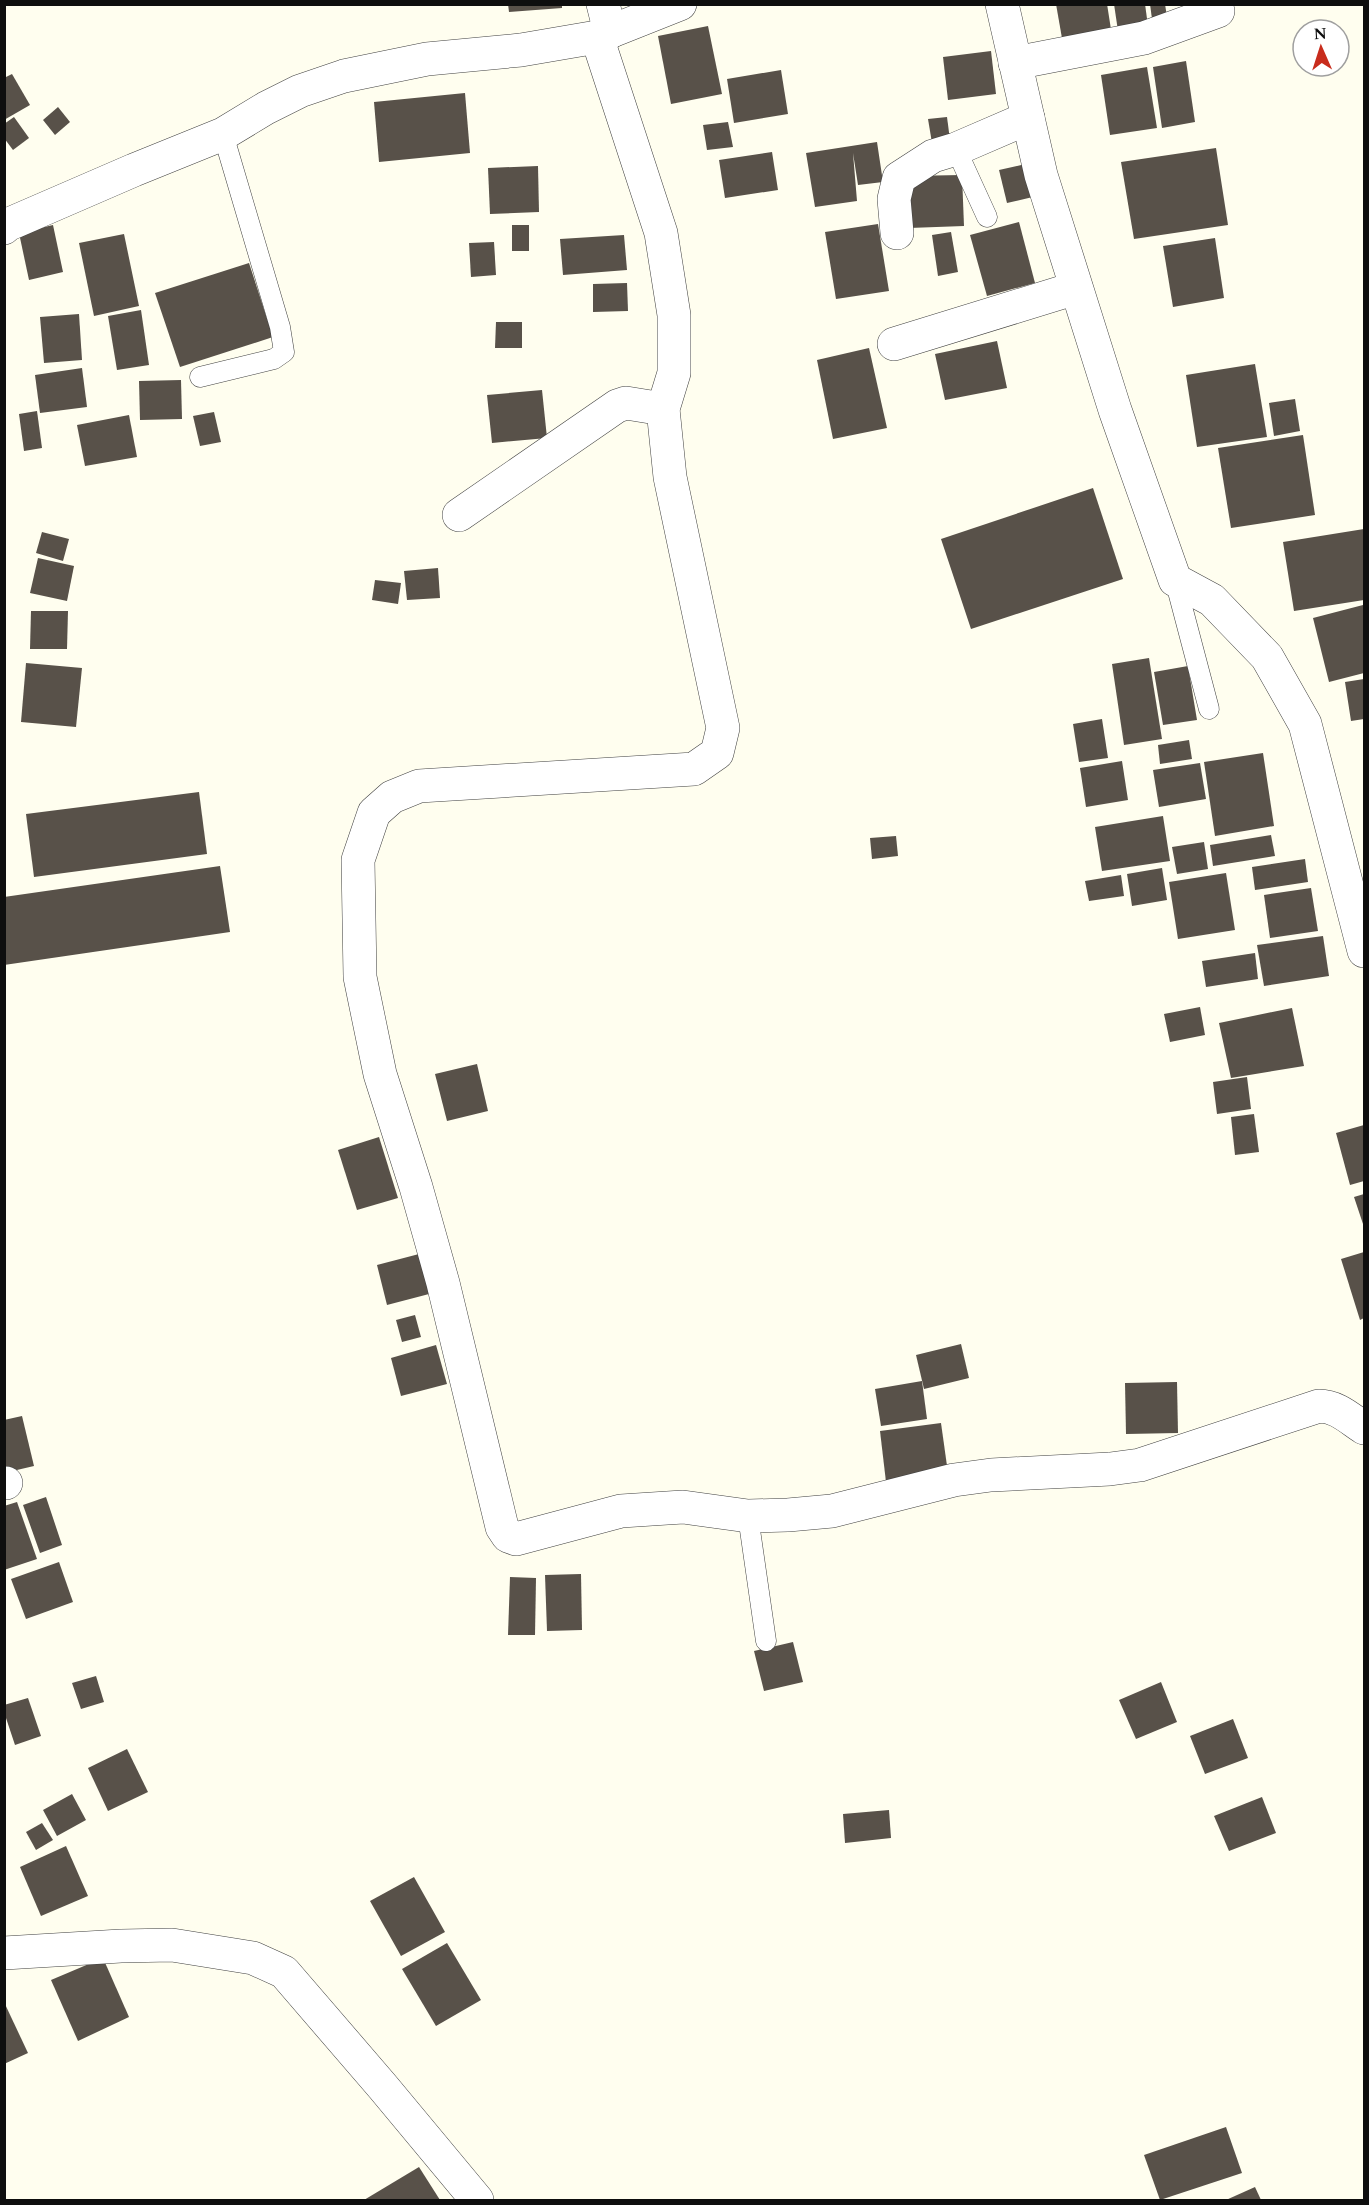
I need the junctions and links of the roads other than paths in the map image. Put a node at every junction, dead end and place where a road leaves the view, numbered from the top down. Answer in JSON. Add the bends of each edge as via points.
{"nodes":[{"id":1,"x":680,"y":4,"type":"edge"},
{"id":2,"x":1002,"y":4,"type":"edge"},
{"id":3,"x":1218,"y":11,"type":"dead end"},
{"id":4,"x":603,"y":25,"type":"edge"},
{"id":5,"x":1015,"y":63,"type":"junction"},
{"id":6,"x":1028,"y":118,"type":"junction"},
{"id":7,"x":223,"y":134,"type":"junction"},
{"id":8,"x":956,"y":149,"type":"junction"},
{"id":9,"x":987,"y":217,"type":"dead end"},
{"id":10,"x":4,"y":228,"type":"edge"},
{"id":11,"x":897,"y":233,"type":"dead end"},
{"id":12,"x":1077,"y":288,"type":"junction"},
{"id":13,"x":894,"y":344,"type":"dead end"},
{"id":14,"x":200,"y":377,"type":"dead end"},
{"id":15,"x":663,"y":409,"type":"junction"},
{"id":16,"x":459,"y":515,"type":"dead end"},
{"id":17,"x":1175,"y":580,"type":"junction"},
{"id":18,"x":1209,"y":709,"type":"dead end"},
{"id":19,"x":1365,"y":951,"type":"edge"},
{"id":20,"x":1365,"y":1428,"type":"edge"},
{"id":21,"x":748,"y":1516,"type":"junction"},
{"id":22,"x":766,"y":1641,"type":"dead end"},
{"id":23,"x":4,"y":1953,"type":"edge"},
{"id":24,"x":477,"y":2200,"type":"edge"}],
"edges":[{"from":1,"to":4,"type":"street"},
{"from":2,"to":5,"type":"street"},
{"from":3,"to":5,"type":"street","via":[[1144,38]]},
{"from":4,"to":7,"type":"street","via":[[520,50],[427,59],[344,76],[300,91]]},
{"from":4,"to":15,"type":"street","via":[[661,233],[674,327],[674,373]]},
{"from":5,"to":6,"type":"street"},
{"from":6,"to":8,"type":"street"},
{"from":6,"to":12,"type":"street","via":[[1041,175]]},
{"from":7,"to":10,"type":"street"},
{"from":7,"to":14,"type":"lane","via":[[284,352]]},
{"from":8,"to":9,"type":"lane"},
{"from":8,"to":11,"type":"street","via":[[933,156],[899,178],[894,199]]},
{"from":12,"to":13,"type":"street"},
{"from":12,"to":17,"type":"street"},
{"from":15,"to":16,"type":"street","via":[[626,403],[616,406]]},
{"from":15,"to":21,"type":"street","via":[[670,477],[723,728],[717,753],[694,769],[419,786],[392,797],[374,813],[358,860],[360,977],[380,1074],[443,1283],[502,1527],[508,1536],[516,1539],[621,1511],[683,1507]]},
{"from":17,"to":18,"type":"lane"},
{"from":17,"to":19,"type":"street","via":[[1212,600],[1267,657],[1305,724]]},
{"from":20,"to":21,"type":"street","via":[[1329,1406],[1319,1406],[1140,1465],[991,1475],[954,1480],[832,1510]]},
{"from":21,"to":22,"type":"lane"},
{"from":23,"to":24,"type":"street","via":[[172,1945],[253,1958],[284,1972]]}]}
